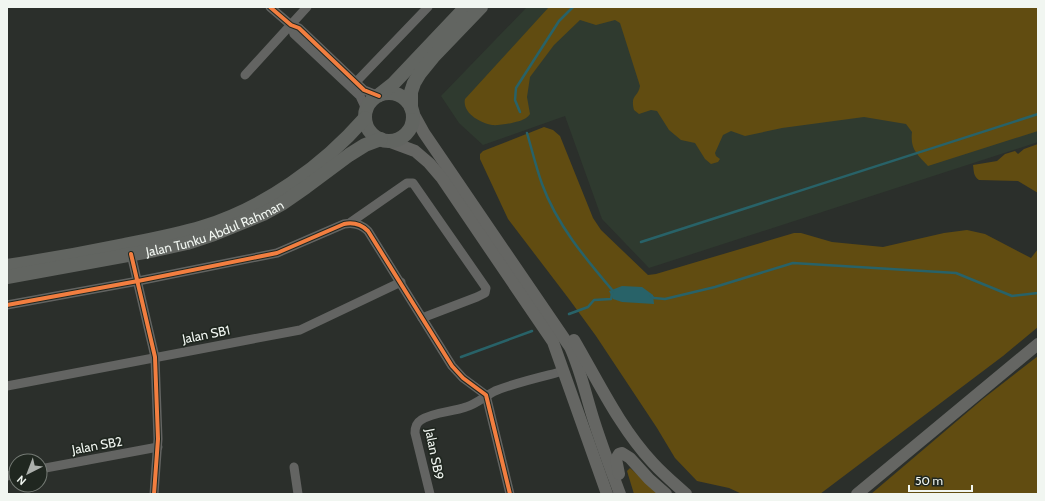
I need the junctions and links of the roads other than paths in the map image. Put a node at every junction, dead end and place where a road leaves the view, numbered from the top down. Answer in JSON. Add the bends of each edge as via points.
{"nodes":[{"id":1,"x":270,"y":7,"type":"edge"},
{"id":2,"x":307,"y":7,"type":"edge"},
{"id":3,"x":428,"y":7,"type":"edge"},
{"id":4,"x":466,"y":7,"type":"edge"},
{"id":5,"x":481,"y":7,"type":"edge"},
{"id":6,"x":291,"y":25,"type":"junction"},
{"id":7,"x":245,"y":75,"type":"dead end"},
{"id":8,"x":356,"y":82,"type":"junction"},
{"id":9,"x":378,"y":96,"type":"junction"},
{"id":10,"x":412,"y":110,"type":"junction"},
{"id":11,"x":366,"y":114,"type":"junction"},
{"id":12,"x":384,"y":140,"type":"junction"},
{"id":13,"x":351,"y":222,"type":"junction"},
{"id":14,"x":502,"y":246,"type":"junction"},
{"id":15,"x":131,"y":254,"type":"junction"},
{"id":16,"x":7,"y":266,"type":"edge"},
{"id":17,"x":7,"y":277,"type":"edge"},
{"id":18,"x":138,"y":281,"type":"junction"},
{"id":19,"x":401,"y":282,"type":"junction"},
{"id":20,"x":7,"y":305,"type":"edge"},
{"id":21,"x":422,"y":318,"type":"junction"},
{"id":22,"x":1038,"y":344,"type":"edge"},
{"id":23,"x":155,"y":357,"type":"junction"},
{"id":24,"x":564,"y":371,"type":"junction"},
{"id":25,"x":7,"y":386,"type":"edge"},
{"id":26,"x":486,"y":395,"type":"junction"},
{"id":27,"x":158,"y":447,"type":"junction"},
{"id":28,"x":294,"y":467,"type":"dead end"},
{"id":29,"x":48,"y":468,"type":"edge"},
{"id":30,"x":154,"y":494,"type":"edge"},
{"id":31,"x":298,"y":494,"type":"edge"},
{"id":32,"x":430,"y":494,"type":"edge"},
{"id":33,"x":510,"y":494,"type":"edge"},
{"id":34,"x":607,"y":494,"type":"edge"},
{"id":35,"x":620,"y":494,"type":"edge"},
{"id":36,"x":627,"y":494,"type":"edge"},
{"id":37,"x":666,"y":494,"type":"edge"},
{"id":38,"x":686,"y":494,"type":"edge"},
{"id":39,"x":857,"y":494,"type":"edge"}],
"edges":[{"from":1,"to":6,"type":"street"},
{"from":2,"to":6,"type":"street"},
{"from":3,"to":8,"type":"street"},
{"from":4,"to":9,"type":"main road","via":[[393,84]]},
{"from":5,"to":10,"type":"main road","via":[[420,73],[411,92]]},
{"from":6,"to":7,"type":"street"},
{"from":6,"to":8,"type":"street","via":[[299,28]]},
{"from":6,"to":11,"type":"street","via":[[294,34],[360,96]]},
{"from":8,"to":9,"type":"street","via":[[364,90]]},
{"from":9,"to":10,"type":"main road","via":[[386,93],[401,96]]},
{"from":9,"to":11,"type":"main road","via":[[371,102]]},
{"from":10,"to":12,"type":"main road","via":[[413,120],[407,133],[402,138]]},
{"from":10,"to":14,"type":"main road","via":[[424,133]]},
{"from":11,"to":12,"type":"main road","via":[[370,131]]},
{"from":11,"to":16,"type":"main road","name":"Jalan Tunku Abdul Rahman","via":[[342,144],[300,178],[256,205],[232,216],[173,235]]},
{"from":12,"to":15,"type":"main road","name":"Jalan Tunku Abdul Rahman","via":[[365,145],[263,214],[187,243]]},
{"from":12,"to":24,"type":"main road","via":[[415,151],[441,177],[553,342]]},
{"from":13,"to":18,"type":"street","via":[[277,253]]},
{"from":13,"to":19,"type":"street","via":[[368,230]]},
{"from":13,"to":21,"type":"street","via":[[407,183],[413,182],[486,288],[485,293],[477,298]]},
{"from":14,"to":35,"type":"main road","via":[[570,347]]},
{"from":14,"to":38,"type":"main road","via":[[539,288],[570,332],[621,421],[636,442],[652,463]]},
{"from":15,"to":17,"type":"main road","name":"Jalan Tunku Abdul Rahman"},
{"from":15,"to":18,"type":"street"},
{"from":18,"to":20,"type":"street"},
{"from":18,"to":23,"type":"street"},
{"from":19,"to":21,"type":"street"},
{"from":19,"to":23,"type":"street","name":"Jalan SB1","via":[[300,330]]},
{"from":21,"to":26,"type":"street","via":[[452,366]]},
{"from":22,"to":39,"type":"main road"},
{"from":23,"to":25,"type":"street","name":"Jalan SB1"},
{"from":23,"to":27,"type":"street"},
{"from":24,"to":26,"type":"street"},
{"from":24,"to":34,"type":"main road"},
{"from":26,"to":32,"type":"street","name":"Jalan SB9","via":[[473,404],[429,416],[417,423],[415,433]]},
{"from":26,"to":33,"type":"street"},
{"from":27,"to":29,"type":"street","name":"Jalan SB2"},
{"from":27,"to":30,"type":"street"},
{"from":28,"to":31,"type":"street"},
{"from":36,"to":37,"type":"main road","via":[[616,463],[617,456],[622,453]]}]}
